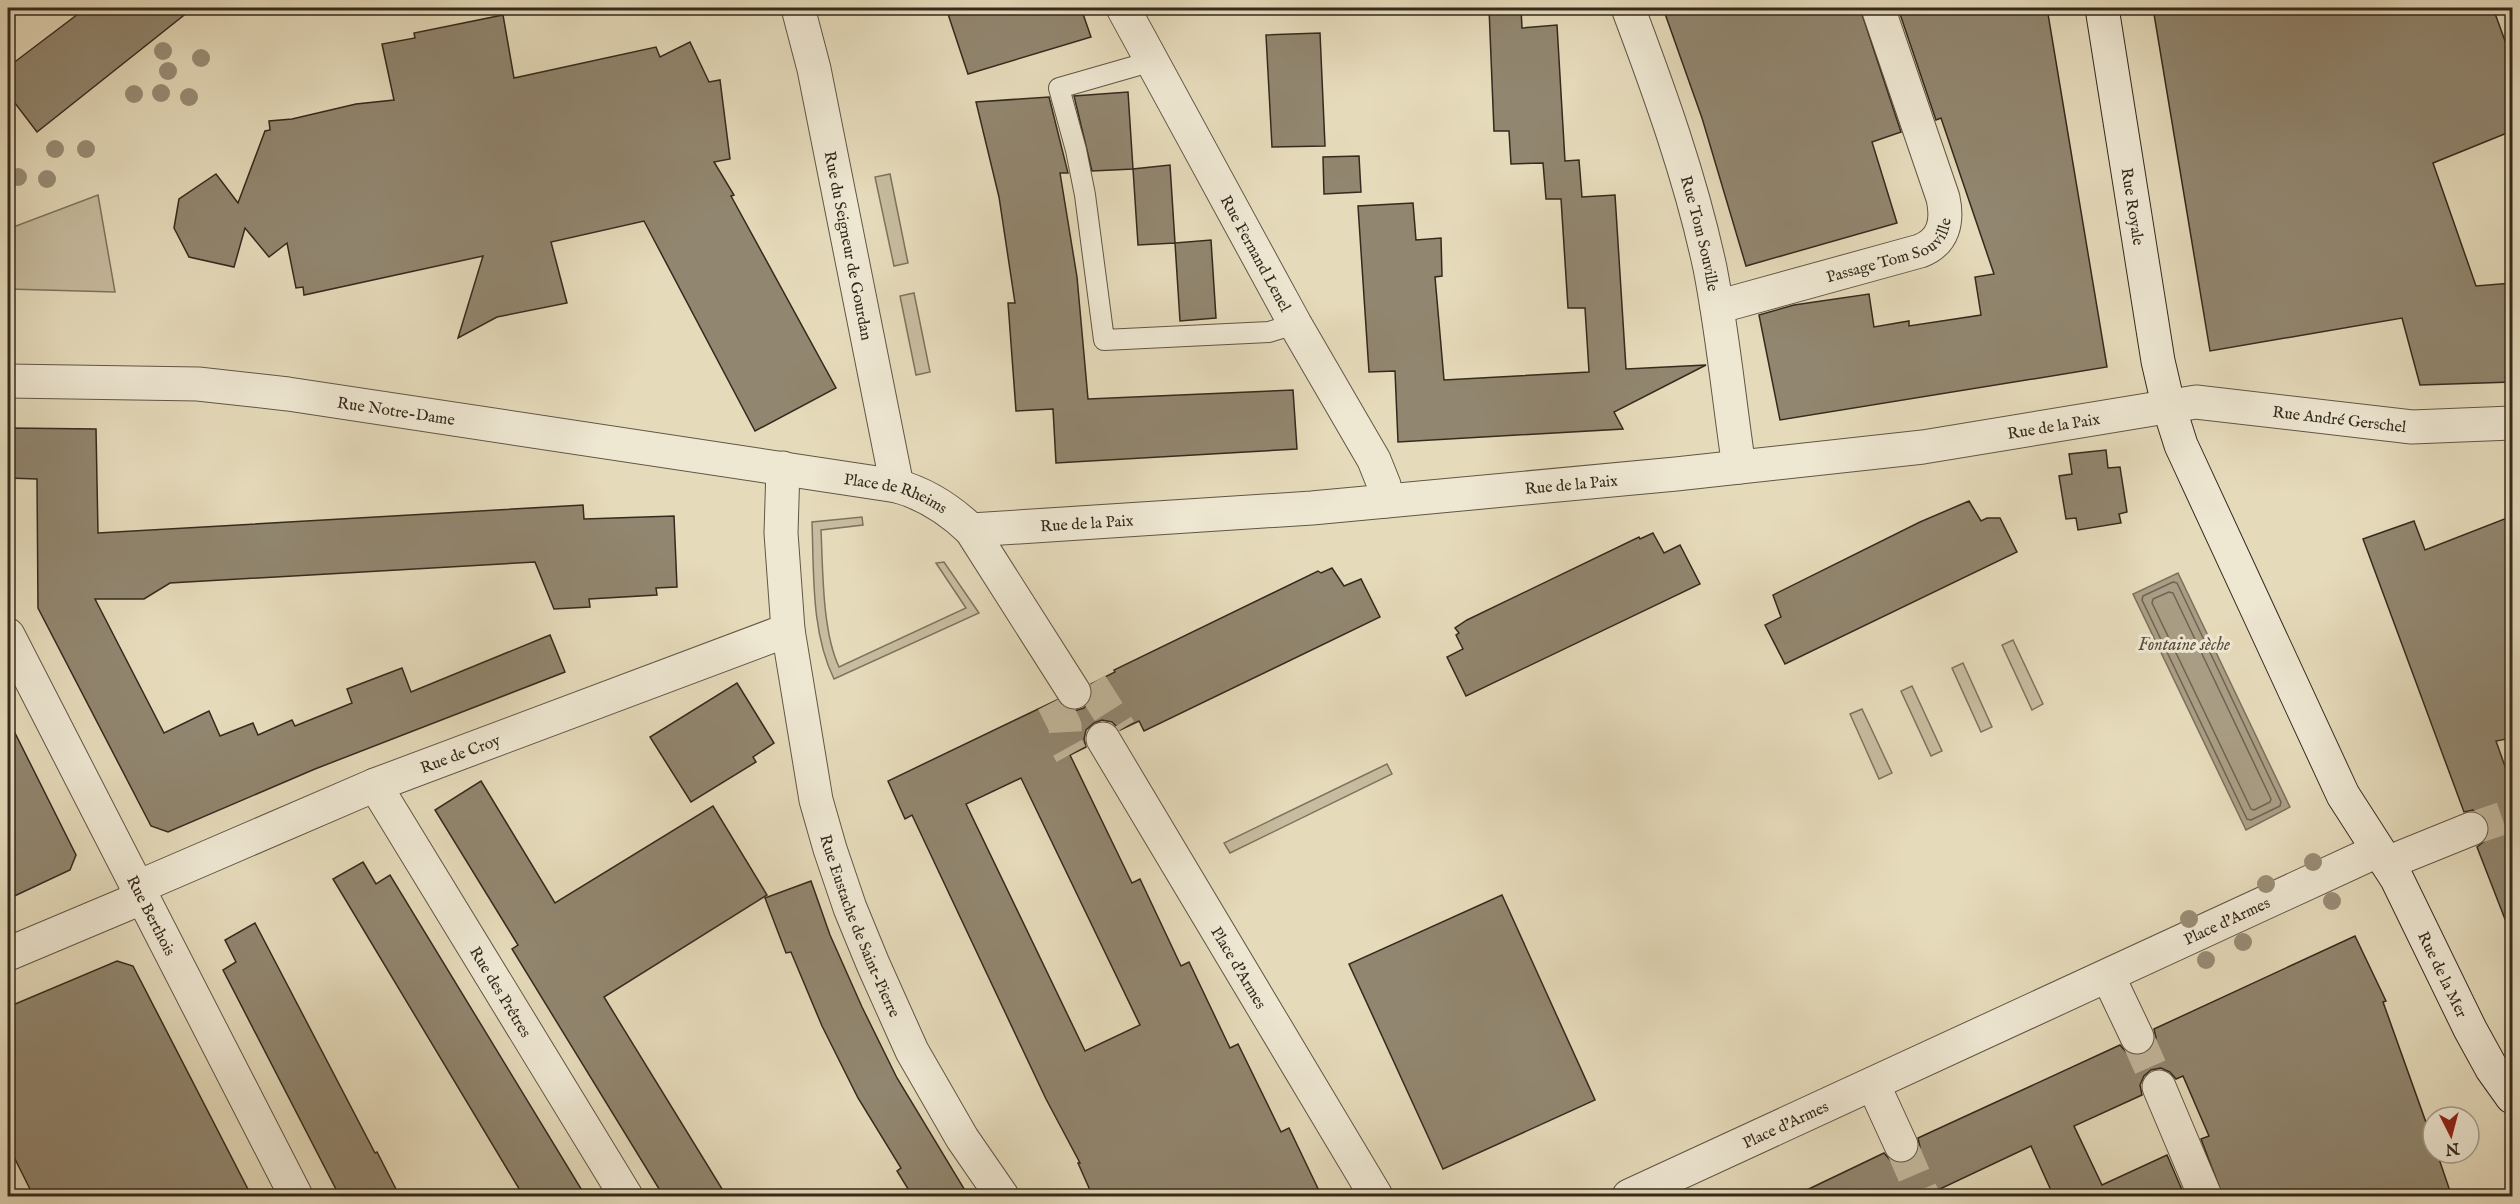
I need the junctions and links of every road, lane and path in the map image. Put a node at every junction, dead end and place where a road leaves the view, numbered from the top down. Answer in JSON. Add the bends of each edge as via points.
{"nodes":[{"id":1,"x":798,"y":8,"type":"edge"},
{"id":2,"x":1123,"y":8,"type":"edge"},
{"id":3,"x":1628,"y":8,"type":"edge"},
{"id":4,"x":1878,"y":8,"type":"edge"},
{"id":5,"x":2102,"y":8,"type":"edge"},
{"id":6,"x":1153,"y":61,"type":"junction"},
{"id":7,"x":1717,"y":308,"type":"junction"},
{"id":8,"x":1295,"y":324,"type":"junction"},
{"id":9,"x":8,"y":381,"type":"edge"},
{"id":10,"x":2168,"y":404,"type":"junction"},
{"id":11,"x":2512,"y":423,"type":"edge"},
{"id":12,"x":1739,"y":467,"type":"junction"},
{"id":13,"x":783,"y":468,"type":"junction"},
{"id":14,"x":897,"y":486,"type":"junction"},
{"id":15,"x":1386,"y":501,"type":"junction"},
{"id":16,"x":971,"y":530,"type":"junction"},
{"id":17,"x":788,"y":630,"type":"junction"},
{"id":18,"x":8,"y":635,"type":"edge"},
{"id":19,"x":1074,"y":692,"type":"tunnel mouth"},
{"id":20,"x":1102,"y":739,"type":"tunnel mouth"},
{"id":21,"x":375,"y":785,"type":"junction"},
{"id":22,"x":2471,"y":829,"type":"tunnel mouth"},
{"id":23,"x":2382,"y":857,"type":"junction"},
{"id":24,"x":139,"y":893,"type":"junction"},
{"id":25,"x":8,"y":954,"type":"edge"},
{"id":26,"x":2108,"y":976,"type":"junction"},
{"id":27,"x":2136,"y":1037,"type":"tunnel mouth"},
{"id":28,"x":1873,"y":1084,"type":"junction"},
{"id":29,"x":2159,"y":1087,"type":"tunnel mouth"},
{"id":30,"x":2512,"y":1097,"type":"edge"},
{"id":31,"x":1901,"y":1145,"type":"tunnel mouth"},
{"id":32,"x":296,"y":1197,"type":"edge"},
{"id":33,"x":626,"y":1197,"type":"edge"},
{"id":34,"x":1002,"y":1197,"type":"edge"},
{"id":35,"x":1376,"y":1197,"type":"edge"},
{"id":36,"x":1629,"y":1197,"type":"edge"},
{"id":37,"x":2205,"y":1197,"type":"edge"}],
"edges":[{"from":1,"to":14,"type":"street","name":"Rue du Seigneur de Gourdan","via":[[814,69]]},
{"from":2,"to":6,"type":"street","name":"Rue Fernand Lenel"},
{"from":3,"to":7,"type":"street","name":"Rue Tom Souville","via":[[1691,192]]},
{"from":4,"to":7,"type":"street","name":"Passage Tom Souville","via":[[1943,198],[1945,223],[1939,238],[1920,251]]},
{"from":5,"to":10,"type":"street","name":"Rue Royale"},
{"from":6,"to":8,"type":"street","name":"Rue Fernand Lenel"},
{"from":6,"to":8,"type":"lane","via":[[1059,88],[1089,218],[1104,340],[1269,332]]},
{"from":7,"to":12,"type":"street","name":"Rue Tom Souville"},
{"from":8,"to":15,"type":"street","name":"Rue Fernand Lenel","via":[[1374,460]]},
{"from":9,"to":13,"type":"street","name":"Rue Notre-Dame","via":[[242,388]]},
{"from":10,"to":11,"type":"street","name":"Rue André Gerschel","via":[[2216,403],[2418,427]]},
{"from":10,"to":12,"type":"street","name":"Rue de la Paix","via":[[1923,447]]},
{"from":10,"to":23,"type":"street","via":[[2181,445],[2329,766]]},
{"from":12,"to":15,"type":"street","name":"Rue de la Paix"},
{"from":13,"to":14,"type":"street","name":"Place de Rheims"},
{"from":13,"to":17,"type":"street","via":[[782,544]]},
{"from":14,"to":16,"type":"street","name":"Place de Rheims","via":[[928,497]]},
{"from":15,"to":16,"type":"street","name":"Rue de la Paix"},
{"from":16,"to":19,"type":"street","name":"Place de Rheims"},
{"from":17,"to":21,"type":"street","name":"Rue de Croy"},
{"from":17,"to":34,"type":"street","name":"Rue Eustache de Saint-Pierre","via":[[816,800],[850,908],[885,994],[924,1073]]},
{"from":18,"to":24,"type":"street","name":"Rue Berthois"},
{"from":20,"to":35,"type":"street","name":"Place d'Armes"},
{"from":21,"to":24,"type":"street","name":"Rue de Croy"},
{"from":21,"to":33,"type":"street","name":"Rue des Prêtres"},
{"from":22,"to":23,"type":"street","name":"Place d'Armes"},
{"from":23,"to":26,"type":"street","name":"Place d'Armes"},
{"from":23,"to":30,"type":"street","name":"Rue de la Mer","via":[[2408,899],[2470,1029]]},
{"from":24,"to":25,"type":"street","name":"Rue de Croy"},
{"from":24,"to":32,"type":"street","name":"Rue Berthois"},
{"from":26,"to":27,"type":"street"},
{"from":26,"to":28,"type":"street","name":"Place d'Armes"},
{"from":28,"to":31,"type":"street"},
{"from":28,"to":36,"type":"street","name":"Place d'Armes"},
{"from":29,"to":37,"type":"street"}]}
